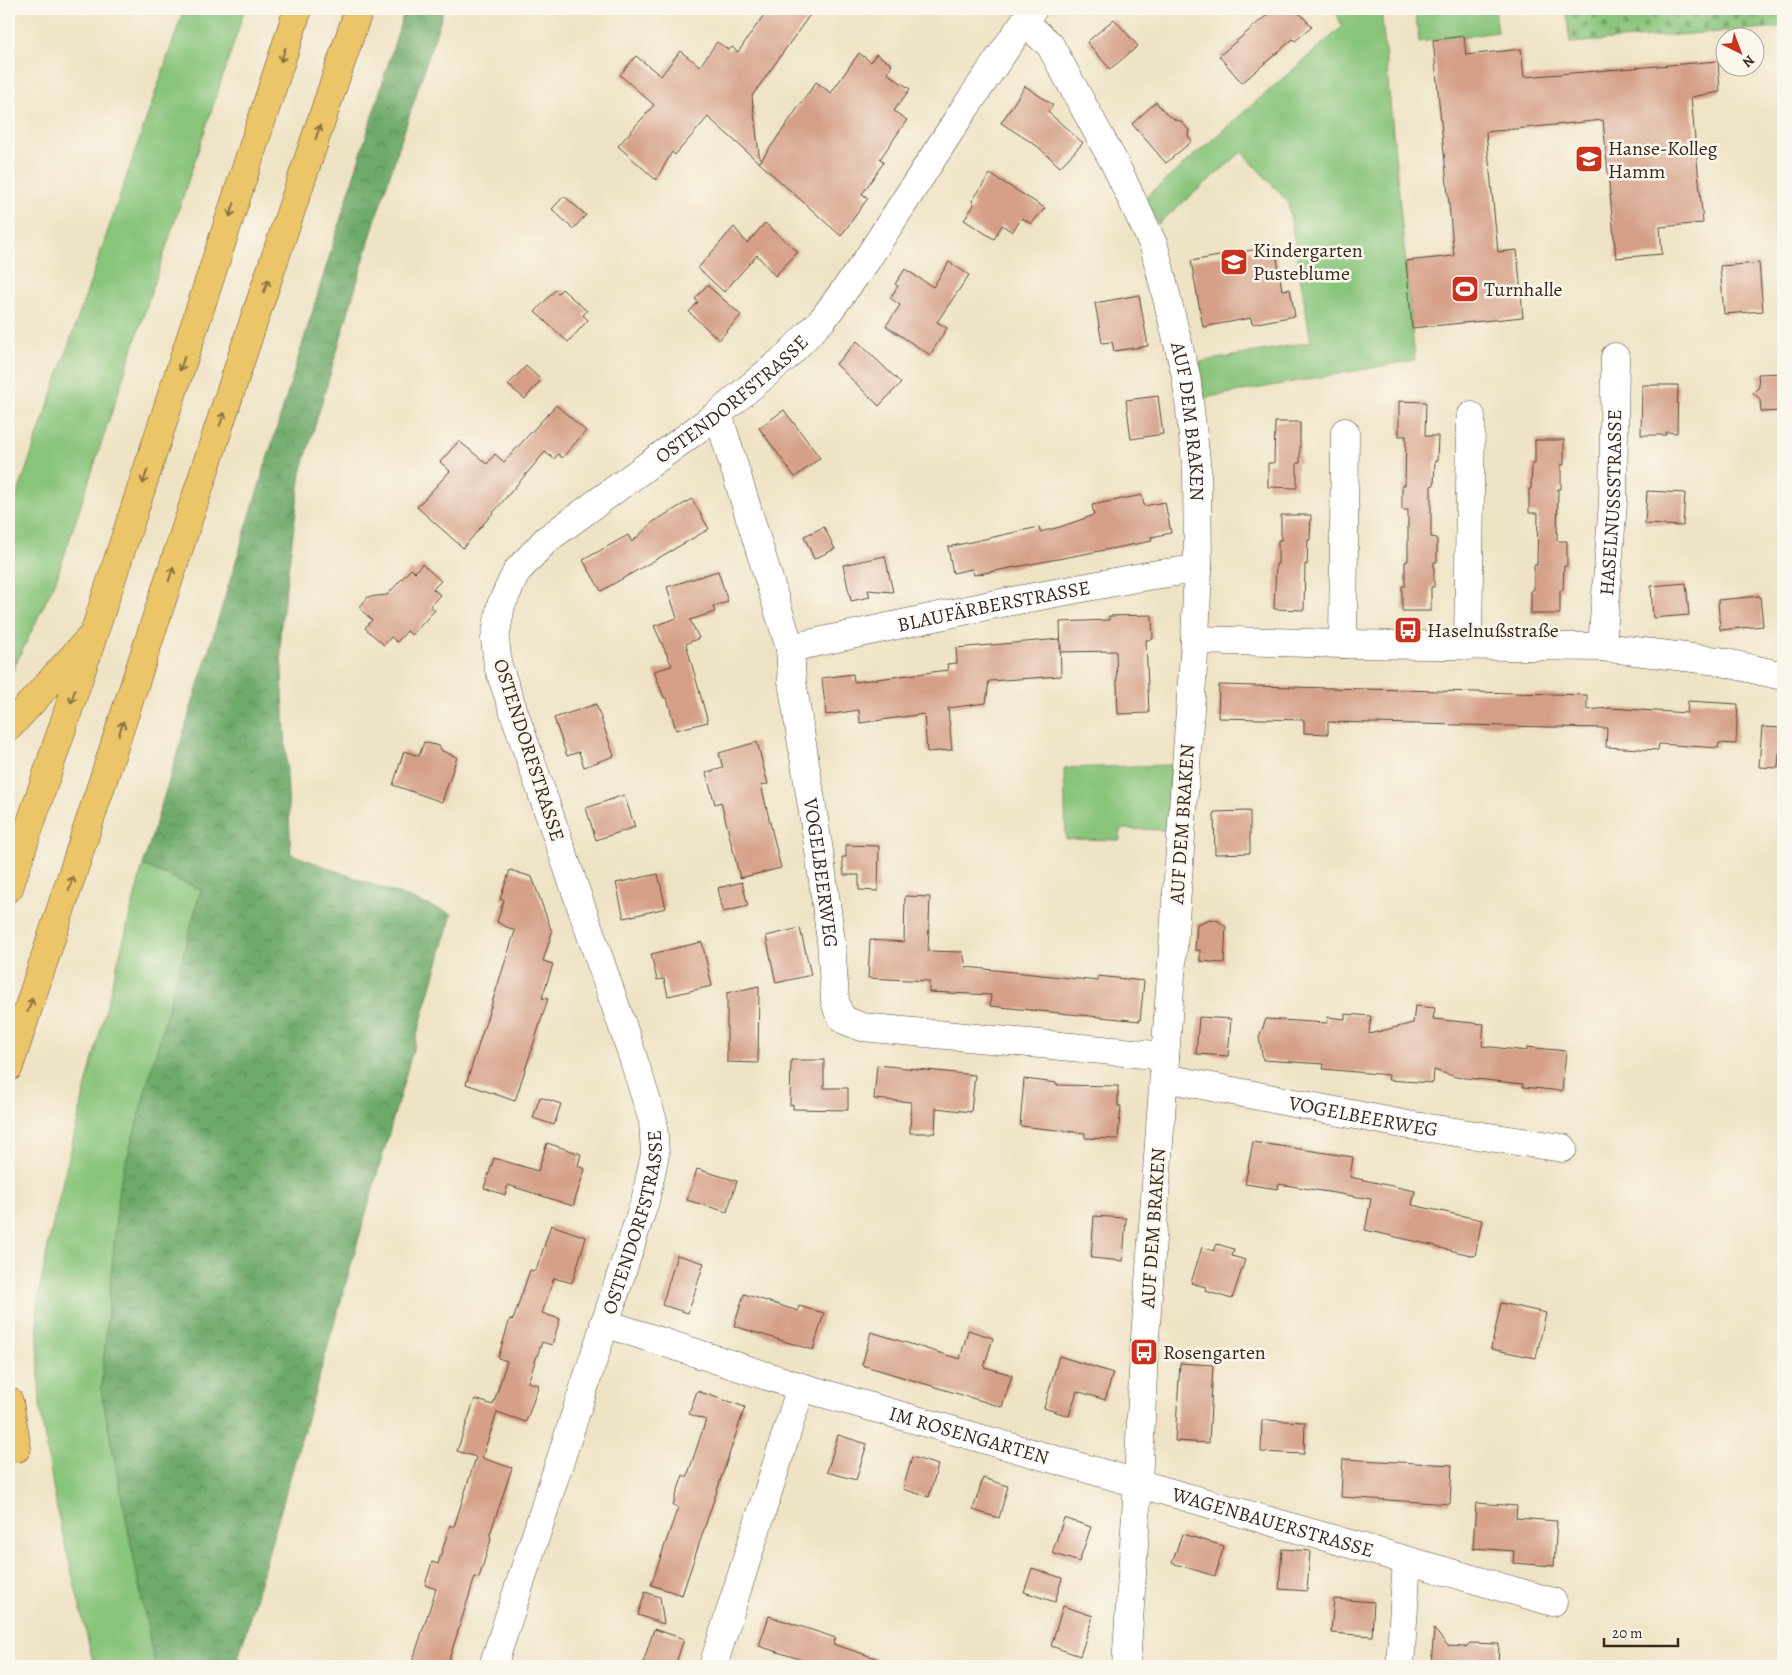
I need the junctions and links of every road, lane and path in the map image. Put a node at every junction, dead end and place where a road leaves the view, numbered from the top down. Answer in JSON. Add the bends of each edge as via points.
{"nodes":[{"id":1,"x":298,"y":9,"type":"edge"},
{"id":2,"x":359,"y":9,"type":"edge"},
{"id":3,"x":1029,"y":16,"type":"edge"},
{"id":4,"x":1615,"y":357,"type":"dead end"},
{"id":5,"x":718,"y":414,"type":"junction"},
{"id":6,"x":1471,"y":416,"type":"dead end"},
{"id":7,"x":1345,"y":432,"type":"dead end"},
{"id":8,"x":1198,"y":569,"type":"junction"},
{"id":9,"x":94,"y":633,"type":"junction"},
{"id":10,"x":1195,"y":640,"type":"junction"},
{"id":11,"x":1343,"y":644,"type":"junction"},
{"id":12,"x":1468,"y":646,"type":"junction"},
{"id":13,"x":1602,"y":647,"type":"junction"},
{"id":14,"x":790,"y":648,"type":"junction"},
{"id":15,"x":1783,"y":676,"type":"edge"},
{"id":16,"x":9,"y":727,"type":"edge"},
{"id":17,"x":9,"y":888,"type":"edge"},
{"id":18,"x":9,"y":1067,"type":"edge"},
{"id":19,"x":1165,"y":1067,"type":"junction"},
{"id":20,"x":1563,"y":1148,"type":"dead end"},
{"id":21,"x":604,"y":1323,"type":"junction"},
{"id":22,"x":801,"y":1387,"type":"junction"},
{"id":23,"x":9,"y":1401,"type":"edge"},
{"id":24,"x":17,"y":1448,"type":"dead end"},
{"id":25,"x":1138,"y":1484,"type":"junction"},
{"id":26,"x":1407,"y":1561,"type":"junction"},
{"id":27,"x":1553,"y":1602,"type":"dead end"},
{"id":28,"x":493,"y":1666,"type":"edge"},
{"id":29,"x":713,"y":1666,"type":"edge"},
{"id":30,"x":1126,"y":1666,"type":"edge"},
{"id":31,"x":1400,"y":1666,"type":"edge"}],
"edges":[{"from":1,"to":9,"type":"highway","one_way":true},
{"from":18,"to":2,"type":"highway","one_way":true},
{"from":3,"to":5,"type":"street","name":"OSTENDORFSTRASSE","via":[[864,264],[823,319],[786,357]]},
{"from":3,"to":8,"type":"street","name":"AUF DEM BRAKEN","via":[[1050,45],[1115,164],[1154,246],[1186,376],[1197,470]]},
{"from":4,"to":13,"type":"street","name":"HASELNUSSSTRASSE","via":[[1613,502]]},
{"from":5,"to":14,"type":"street","name":"VOGELBEERWEG"},
{"from":5,"to":21,"type":"street","name":"OSTENDORFSTRASSE","via":[[546,540],[517,571],[501,605],[495,639],[498,666],[653,1122],[655,1154],[645,1201]]},
{"from":6,"to":12,"type":"street"},
{"from":7,"to":11,"type":"street"},
{"from":8,"to":10,"type":"street","name":"AUF DEM BRAKEN"},
{"from":8,"to":14,"type":"street","name":"BLAUFÄRBERSTRASSE","via":[[1152,574],[991,605]]},
{"from":9,"to":16,"type":"highway"},
{"from":9,"to":17,"type":"highway","one_way":true},
{"from":10,"to":11,"type":"street"},
{"from":10,"to":19,"type":"street","name":"AUF DEM BRAKEN"},
{"from":11,"to":12,"type":"street"},
{"from":12,"to":13,"type":"street"},
{"from":13,"to":15,"type":"street","via":[[1718,661]]},
{"from":14,"to":19,"type":"street","name":"VOGELBEERWEG","via":[[792,681],[830,932],[835,1000],[844,1020],[862,1027]]},
{"from":19,"to":20,"type":"street","name":"VOGELBEERWEG","via":[[1408,1125]]},
{"from":19,"to":25,"type":"street","name":"AUF DEM BRAKEN"},
{"from":21,"to":22,"type":"street","name":"IM ROSENGARTEN"},
{"from":21,"to":28,"type":"street","name":"OSTENDORFSTRASSE"},
{"from":22,"to":25,"type":"street","name":"IM ROSENGARTEN"},
{"from":22,"to":29,"type":"street"},
{"from":23,"to":24,"type":"highway"},
{"from":25,"to":26,"type":"street","name":"WAGENBAUERSTRASSE"},
{"from":25,"to":30,"type":"street","name":"AUF DEM BRAKEN"},
{"from":26,"to":27,"type":"street","name":"WAGENBAUERSTRASSE"},
{"from":26,"to":31,"type":"street"}]}
